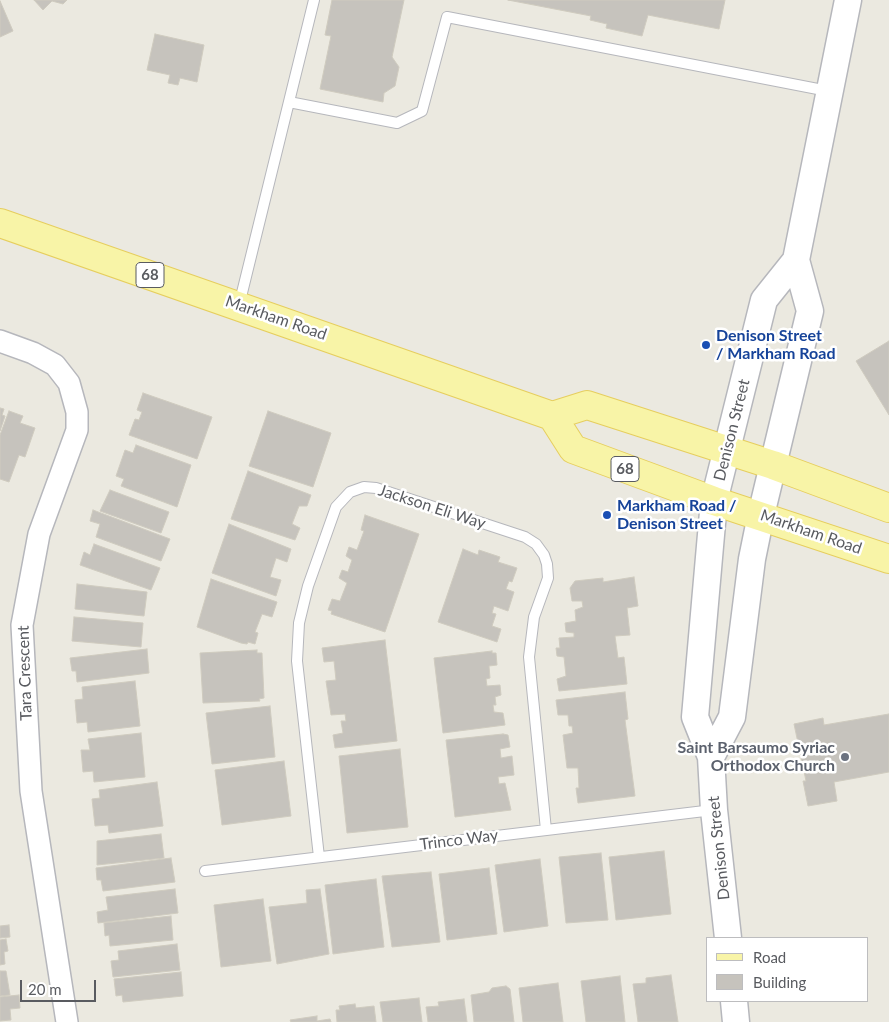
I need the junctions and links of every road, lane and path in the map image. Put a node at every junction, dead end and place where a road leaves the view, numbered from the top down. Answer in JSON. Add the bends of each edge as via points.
{"nodes":[{"id":1,"x":314,"y":0,"type":"edge"},
{"id":2,"x":848,"y":0,"type":"edge"},
{"id":3,"x":829,"y":91,"type":"junction"},
{"id":4,"x":290,"y":102,"type":"junction"},
{"id":5,"x":0,"y":223,"type":"edge"},
{"id":6,"x":796,"y":260,"type":"junction"},
{"id":7,"x":239,"y":305,"type":"junction"},
{"id":8,"x":0,"y":341,"type":"edge"},
{"id":9,"x":552,"y":416,"type":"junction"},
{"id":10,"x":726,"y":450,"type":"junction"},
{"id":11,"x":773,"y":465,"type":"junction"},
{"id":12,"x":714,"y":501,"type":"junction"},
{"id":13,"x":889,"y":508,"type":"edge"},
{"id":14,"x":761,"y":515,"type":"junction"},
{"id":15,"x":889,"y":559,"type":"edge"},
{"id":16,"x":711,"y":757,"type":"junction"},
{"id":17,"x":714,"y":810,"type":"junction"},
{"id":18,"x":546,"y":830,"type":"junction"},
{"id":19,"x":319,"y":857,"type":"junction"},
{"id":20,"x":205,"y":871,"type":"dead end"},
{"id":21,"x":728,"y":937,"type":"edge"},
{"id":22,"x":734,"y":1002,"type":"edge"},
{"id":23,"x":67,"y":1022,"type":"edge"},
{"id":24,"x":736,"y":1022,"type":"edge"}],
"edges":[{"from":1,"to":4,"type":"lane"},
{"from":2,"to":3,"type":"street","name":"Denison Street"},
{"from":3,"to":4,"type":"lane","via":[[448,17],[422,111],[397,123]]},
{"from":3,"to":6,"type":"street","name":"Denison Street"},
{"from":4,"to":7,"type":"lane"},
{"from":5,"to":7,"type":"main road","name":"Markham Road","number":"68"},
{"from":6,"to":10,"type":"street","name":"Denison Street","via":[[764,300]]},
{"from":6,"to":11,"type":"street","name":"Denison Street","via":[[810,311]]},
{"from":7,"to":9,"type":"main road","name":"Markham Road","number":"68"},
{"from":8,"to":23,"type":"street","name":"Tara Crescent","via":[[55,365],[69,383],[78,412],[78,430],[39,534],[22,625],[31,791]]},
{"from":9,"to":10,"type":"main road","via":[[587,405]]},
{"from":9,"to":12,"type":"main road","name":"Markham Road","number":"68","via":[[573,449]]},
{"from":10,"to":11,"type":"main road"},
{"from":10,"to":12,"type":"street","name":"Denison Street"},
{"from":11,"to":13,"type":"main road"},
{"from":11,"to":14,"type":"street","name":"Denison Street"},
{"from":12,"to":14,"type":"main road","name":"Markham Road","number":"68"},
{"from":12,"to":16,"type":"street","name":"Denison Street","via":[[695,717]]},
{"from":14,"to":15,"type":"main road","name":"Markham Road","number":"68"},
{"from":14,"to":16,"type":"street","name":"Denison Street","via":[[752,559],[732,717]]},
{"from":16,"to":17,"type":"street","name":"Denison Street"},
{"from":17,"to":18,"type":"lane","name":"Trinco Way"},
{"from":17,"to":21,"type":"street","name":"Denison Street"},
{"from":18,"to":19,"type":"lane","name":"Trinco Way"},
{"from":18,"to":19,"type":"lane","name":"Jackson Eli Way","via":[[529,657],[534,617],[548,578],[544,555],[525,537],[376,488],[364,487],[350,492],[336,507],[299,622],[297,661]]},
{"from":19,"to":20,"type":"lane","name":"Trinco Way"},
{"from":22,"to":24,"type":"street"}]}
